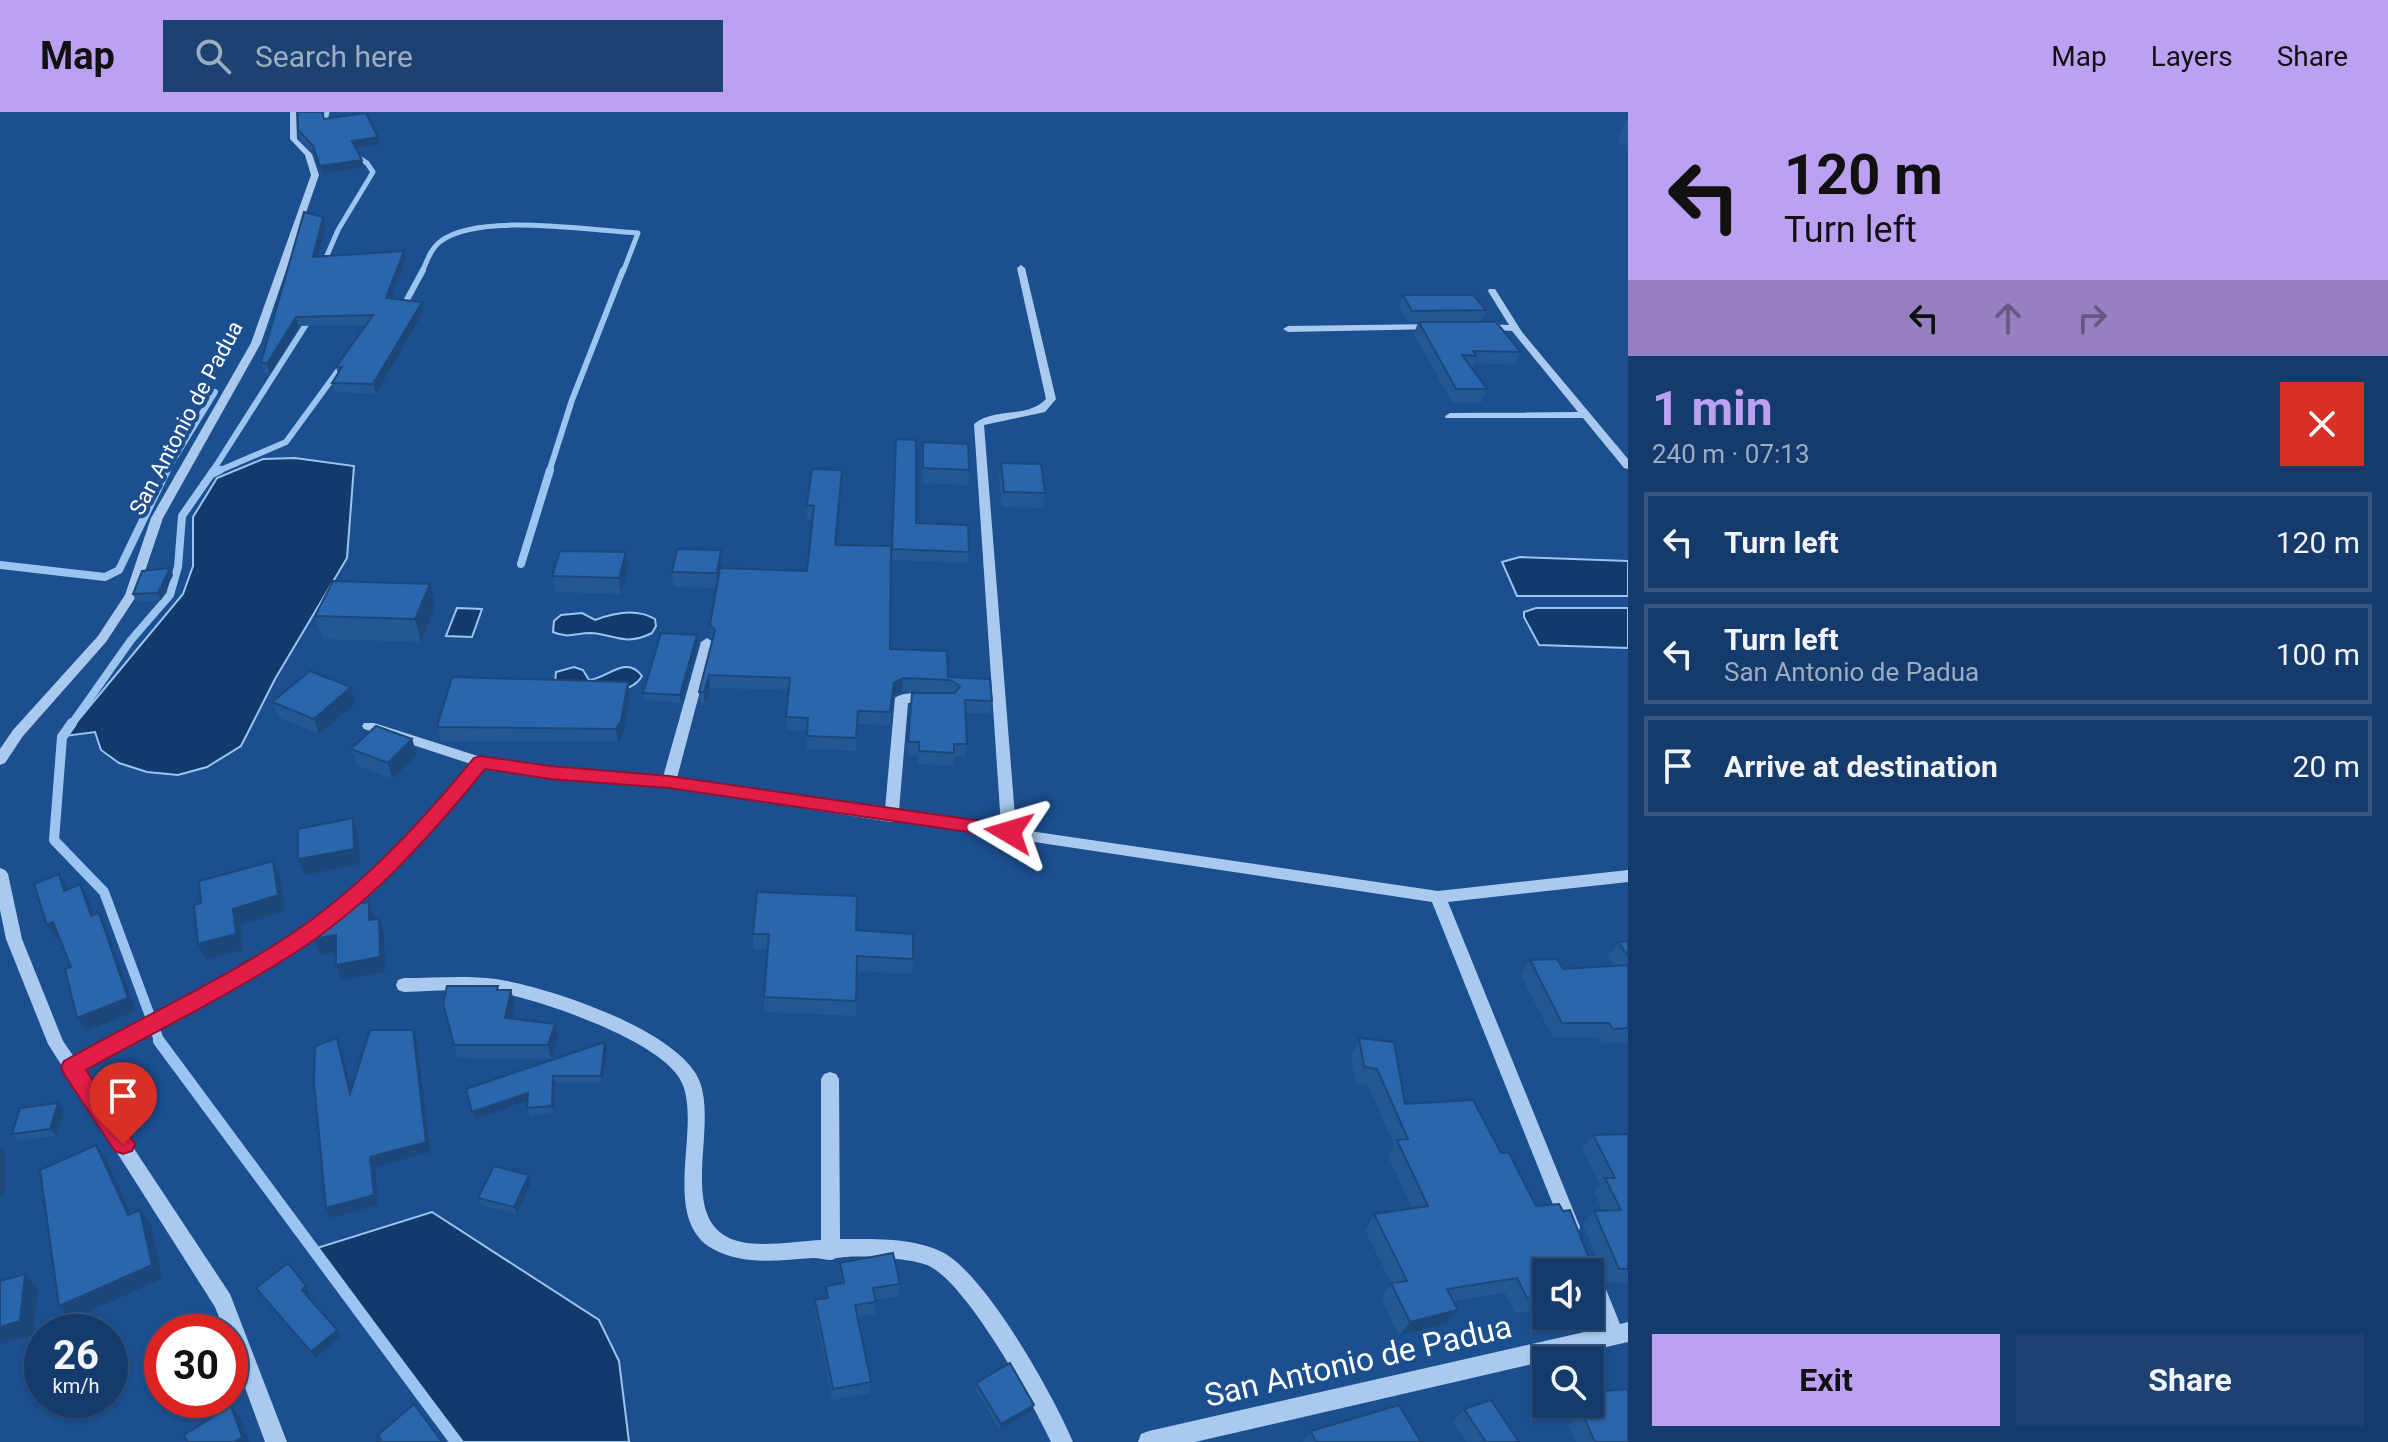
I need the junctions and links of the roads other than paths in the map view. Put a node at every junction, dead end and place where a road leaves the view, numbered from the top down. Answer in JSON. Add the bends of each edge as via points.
{"nodes":[{"id":1,"x":293,"y":112,"type":"edge"},
{"id":2,"x":1021,"y":268,"type":"dead end"},
{"id":3,"x":1492,"y":291,"type":"dead end"},
{"id":4,"x":1453,"y":327,"type":"edge"},
{"id":5,"x":1465,"y":327,"type":"edge"},
{"id":6,"x":1515,"y":328,"type":"junction"},
{"id":7,"x":1288,"y":329,"type":"dead end"},
{"id":8,"x":1585,"y":415,"type":"junction"},
{"id":9,"x":1450,"y":416,"type":"dead end"},
{"id":10,"x":1628,"y":466,"type":"edge"},
{"id":11,"x":707,"y":642,"type":"dead end"},
{"id":12,"x":949,"y":700,"type":"edge"},
{"id":13,"x":369,"y":726,"type":"dead end"},
{"id":14,"x":0,"y":760,"type":"edge"},
{"id":15,"x":480,"y":762,"type":"junction"},
{"id":16,"x":669,"y":782,"type":"junction"},
{"id":17,"x":891,"y":817,"type":"junction"},
{"id":18,"x":1009,"y":832,"type":"junction"},
{"id":19,"x":0,"y":874,"type":"edge"},
{"id":20,"x":1628,"y":876,"type":"edge"},
{"id":21,"x":1438,"y":897,"type":"junction"},
{"id":22,"x":404,"y":985,"type":"dead end"},
{"id":23,"x":72,"y":1067,"type":"junction"},
{"id":24,"x":830,"y":1079,"type":"dead end"},
{"id":25,"x":831,"y":1251,"type":"junction"},
{"id":26,"x":1583,"y":1258,"type":"edge"},
{"id":27,"x":1604,"y":1299,"type":"edge"},
{"id":28,"x":1621,"y":1333,"type":"edge"},
{"id":29,"x":276,"y":1442,"type":"edge"},
{"id":30,"x":1062,"y":1442,"type":"edge"},
{"id":31,"x":1149,"y":1442,"type":"edge"}],
"edges":[{"from":1,"to":14,"type":"street","name":"San Antonio de Padua","via":[[294,139],[308,154],[315,175],[256,343],[157,518],[131,595],[102,639]]},
{"from":2,"to":18,"type":"street","via":[[1051,399],[1041,410],[979,424]]},
{"from":3,"to":6,"type":"street"},
{"from":4,"to":7,"type":"street"},
{"from":5,"to":6,"type":"street"},
{"from":6,"to":8,"type":"street"},
{"from":8,"to":9,"type":"street"},
{"from":8,"to":10,"type":"street"},
{"from":11,"to":16,"type":"street"},
{"from":12,"to":17,"type":"street","via":[[902,698]]},
{"from":13,"to":15,"type":"street"},
{"from":15,"to":16,"type":"street"},
{"from":15,"to":23,"type":"street","via":[[434,819],[338,910],[286,948]]},
{"from":16,"to":17,"type":"street"},
{"from":17,"to":18,"type":"street"},
{"from":18,"to":21,"type":"street"},
{"from":19,"to":23,"type":"street","via":[[14,939],[56,1044]]},
{"from":20,"to":21,"type":"street"},
{"from":21,"to":26,"type":"street"},
{"from":22,"to":25,"type":"street","via":[[496,986],[587,1012],[662,1049],[689,1078],[697,1105],[692,1172],[707,1237],[743,1252]]},
{"from":23,"to":29,"type":"street","via":[[223,1301]]},
{"from":24,"to":25,"type":"street"},
{"from":25,"to":30,"type":"street","via":[[895,1250],[938,1260],[974,1297],[1046,1404]]},
{"from":27,"to":28,"type":"street"},
{"from":28,"to":31,"type":"street","name":"San Antonio de Padua"}]}
